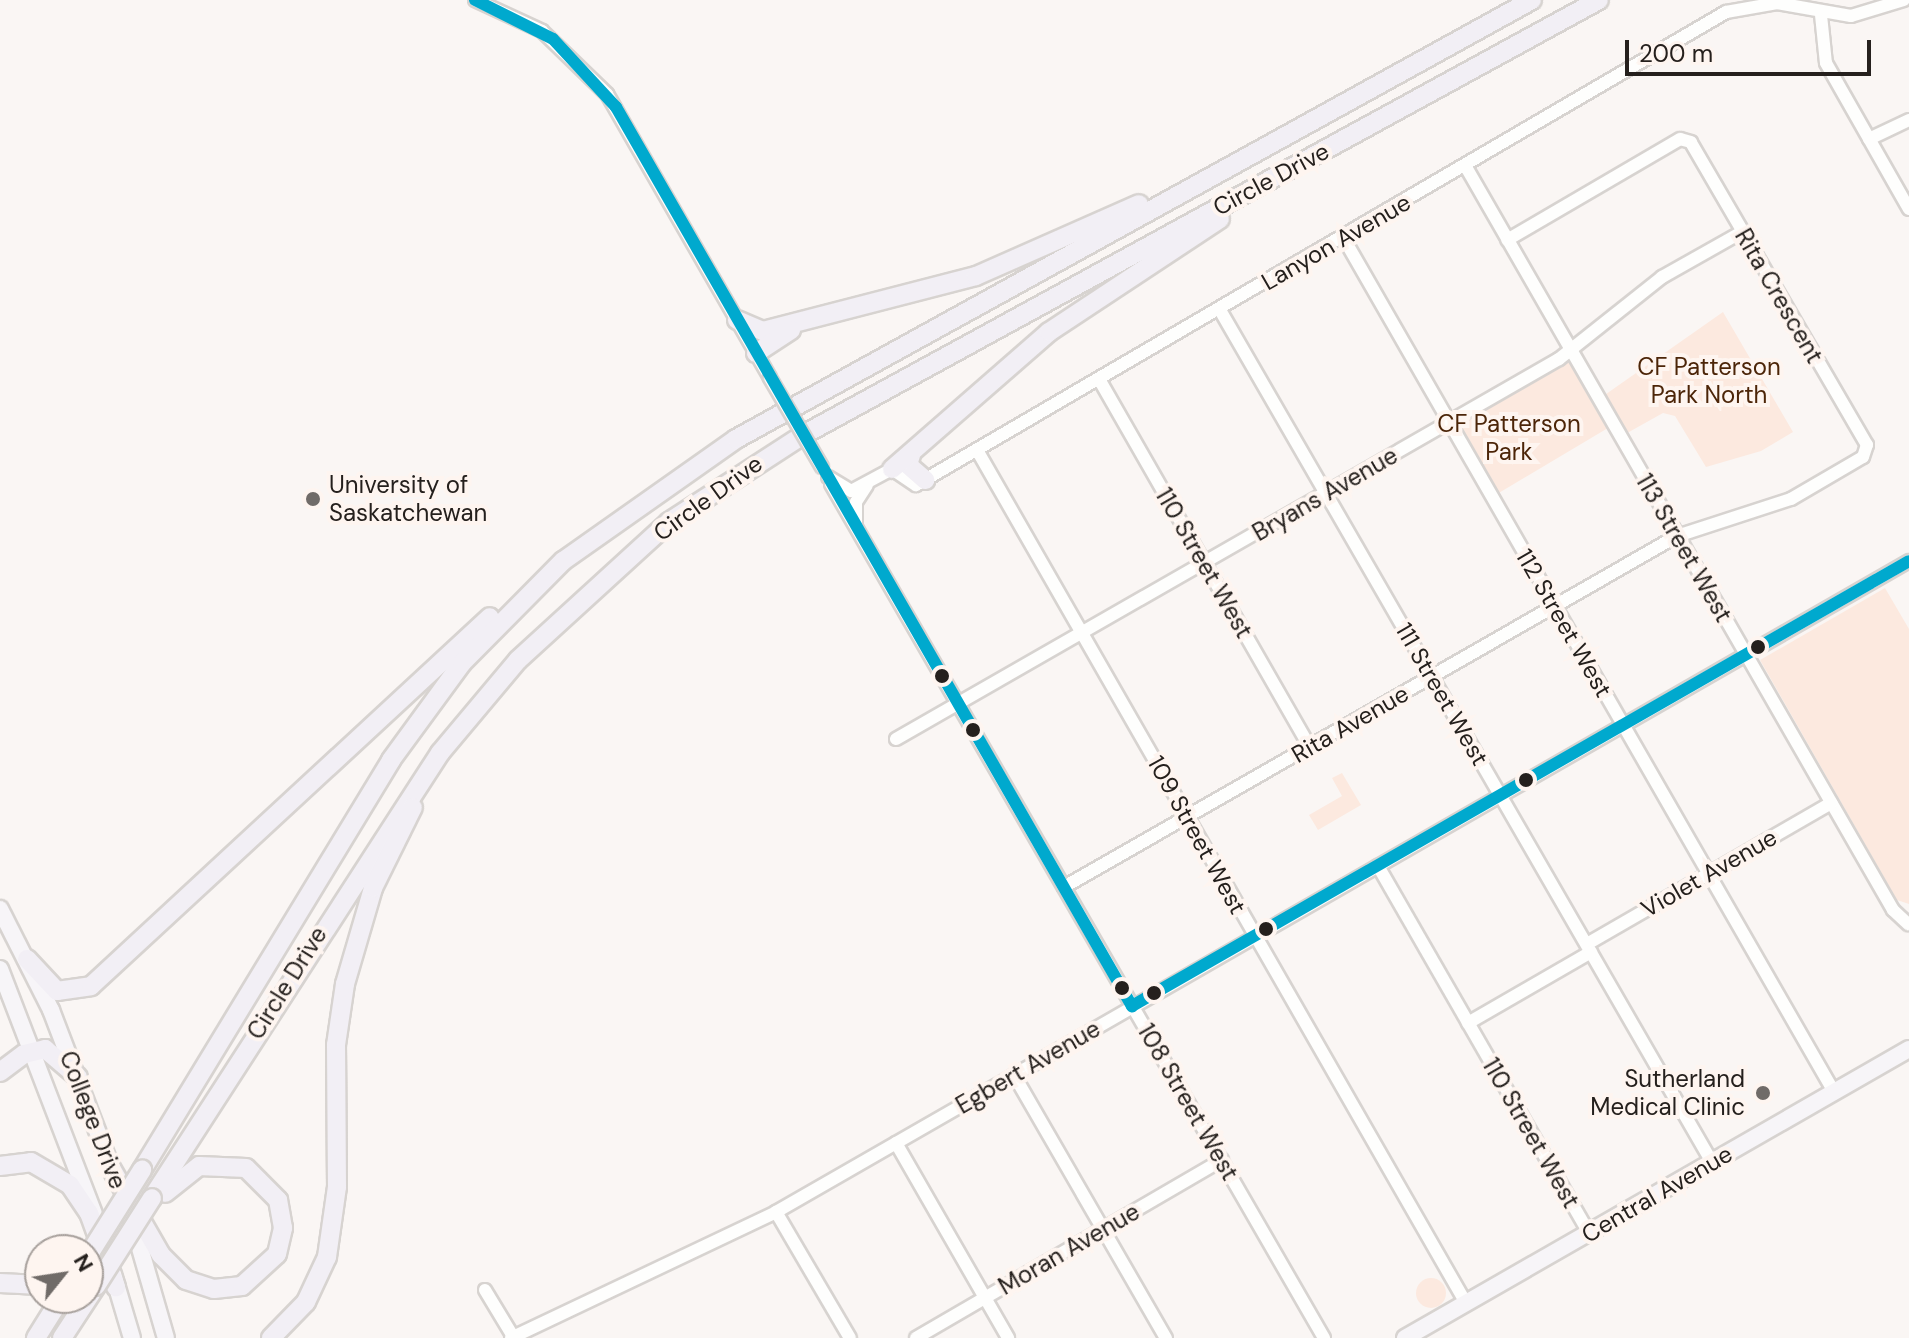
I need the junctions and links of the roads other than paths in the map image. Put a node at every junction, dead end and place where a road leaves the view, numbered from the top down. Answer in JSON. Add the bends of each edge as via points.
{"nodes":[{"id":1,"x":475,"y":0,"type":"edge"},
{"id":2,"x":1532,"y":0,"type":"edge"},
{"id":3,"x":1599,"y":0,"type":"edge"},
{"id":4,"x":1904,"y":0,"type":"edge"},
{"id":5,"x":1821,"y":15,"type":"junction"},
{"id":6,"x":1909,"y":120,"type":"edge"},
{"id":7,"x":1287,"y":136,"type":"junction"},
{"id":8,"x":1869,"y":139,"type":"junction"},
{"id":9,"x":1466,"y":167,"type":"junction"},
{"id":10,"x":1281,"y":176,"type":"junction"},
{"id":11,"x":1909,"y":209,"type":"edge"},
{"id":12,"x":1742,"y":232,"type":"junction"},
{"id":13,"x":1343,"y":237,"type":"junction"},
{"id":14,"x":1507,"y":240,"type":"junction"},
{"id":15,"x":1220,"y":310,"type":"junction"},
{"id":16,"x":814,"y":316,"type":"junction"},
{"id":17,"x":737,"y":320,"type":"junction"},
{"id":18,"x":1570,"y":349,"type":"junction"},
{"id":19,"x":756,"y":353,"type":"junction"},
{"id":20,"x":1099,"y":379,"type":"junction"},
{"id":21,"x":1448,"y":423,"type":"junction"},
{"id":22,"x":977,"y":450,"type":"junction"},
{"id":23,"x":911,"y":455,"type":"junction"},
{"id":24,"x":892,"y":469,"type":"junction"},
{"id":25,"x":825,"y":472,"type":"junction"},
{"id":26,"x":919,"y":483,"type":"junction"},
{"id":27,"x":867,"y":485,"type":"junction"},
{"id":28,"x":1326,"y":493,"type":"junction"},
{"id":29,"x":856,"y":526,"type":"junction"},
{"id":30,"x":1677,"y":536,"type":"junction"},
{"id":31,"x":590,"y":539,"type":"junction"},
{"id":32,"x":1909,"y":561,"type":"edge"},
{"id":33,"x":1205,"y":563,"type":"junction"},
{"id":34,"x":1556,"y":606,"type":"junction"},
{"id":35,"x":1081,"y":633,"type":"junction"},
{"id":36,"x":1745,"y":654,"type":"junction"},
{"id":37,"x":518,"y":660,"type":"junction"},
{"id":38,"x":1433,"y":677,"type":"junction"},
{"id":39,"x":958,"y":704,"type":"junction"},
{"id":40,"x":1622,"y":725,"type":"junction"},
{"id":41,"x":896,"y":739,"type":"dead end"},
{"id":42,"x":1309,"y":746,"type":"junction"},
{"id":43,"x":1501,"y":795,"type":"junction"},
{"id":44,"x":1831,"y":803,"type":"junction"},
{"id":45,"x":1187,"y":817,"type":"junction"},
{"id":46,"x":1378,"y":866,"type":"junction"},
{"id":47,"x":1709,"y":873,"type":"junction"},
{"id":48,"x":1064,"y":887,"type":"junction"},
{"id":49,"x":0,"y":909,"type":"edge"},
{"id":50,"x":1908,"y":924,"type":"edge"},
{"id":51,"x":1255,"y":937,"type":"junction"},
{"id":52,"x":1589,"y":948,"type":"junction"},
{"id":53,"x":27,"y":959,"type":"junction"},
{"id":54,"x":0,"y":969,"type":"edge"},
{"id":55,"x":1132,"y":1006,"type":"junction"},
{"id":56,"x":1468,"y":1023,"type":"junction"},
{"id":57,"x":1909,"y":1049,"type":"edge"},
{"id":58,"x":34,"y":1050,"type":"junction"},
{"id":59,"x":0,"y":1072,"type":"edge"},
{"id":60,"x":1014,"y":1075,"type":"junction"},
{"id":61,"x":78,"y":1077,"type":"junction"},
{"id":62,"x":1834,"y":1092,"type":"junction"},
{"id":63,"x":896,"y":1143,"type":"junction"},
{"id":64,"x":1222,"y":1160,"type":"junction"},
{"id":65,"x":1712,"y":1162,"type":"junction"},
{"id":66,"x":0,"y":1166,"type":"edge"},
{"id":67,"x":111,"y":1168,"type":"junction"},
{"id":68,"x":154,"y":1201,"type":"junction"},
{"id":69,"x":776,"y":1212,"type":"junction"},
{"id":70,"x":107,"y":1225,"type":"junction"},
{"id":71,"x":1104,"y":1230,"type":"junction"},
{"id":72,"x":1589,"y":1233,"type":"junction"},
{"id":73,"x":98,"y":1234,"type":"edge"},
{"id":74,"x":101,"y":1234,"type":"edge"},
{"id":75,"x":0,"y":1283,"type":"edge"},
{"id":76,"x":24,"y":1284,"type":"edge"},
{"id":77,"x":116,"y":1287,"type":"junction"},
{"id":78,"x":485,"y":1290,"type":"dead end"},
{"id":79,"x":985,"y":1297,"type":"junction"},
{"id":80,"x":1466,"y":1303,"type":"junction"},
{"id":81,"x":51,"y":1314,"type":"edge"},
{"id":82,"x":36,"y":1338,"type":"edge"},
{"id":83,"x":62,"y":1338,"type":"edge"},
{"id":84,"x":132,"y":1338,"type":"edge"},
{"id":85,"x":166,"y":1338,"type":"edge"},
{"id":86,"x":272,"y":1338,"type":"edge"},
{"id":87,"x":513,"y":1338,"type":"edge"},
{"id":88,"x":850,"y":1338,"type":"edge"},
{"id":89,"x":916,"y":1338,"type":"edge"},
{"id":90,"x":1008,"y":1338,"type":"edge"},
{"id":91,"x":1166,"y":1338,"type":"edge"},
{"id":92,"x":1324,"y":1338,"type":"edge"},
{"id":93,"x":1405,"y":1338,"type":"edge"}],
"edges":[{"from":1,"to":17,"type":"street","name":"108 Street West","via":[[530,23],[591,74]]},
{"from":2,"to":7,"type":"highway","name":"Circle Drive"},
{"from":3,"to":10,"type":"highway","name":"Circle Drive"},
{"from":4,"to":5,"type":"street","via":[[1871,14]]},
{"from":5,"to":8,"type":"street","via":[[1826,63]]},
{"from":5,"to":9,"type":"street","name":"Lanyon Avenue","via":[[1761,3],[1716,17]]},
{"from":6,"to":8,"type":"street"},
{"from":7,"to":16,"type":"highway","via":[[976,276]]},
{"from":7,"to":31,"type":"highway","name":"Circle Drive","via":[[736,439]]},
{"from":8,"to":11,"type":"street"},
{"from":9,"to":13,"type":"street","name":"Lanyon Avenue"},
{"from":9,"to":14,"type":"street","name":"113 Street West"},
{"from":10,"to":23,"type":"highway","via":[[1049,332]]},
{"from":10,"to":37,"type":"highway","name":"Circle Drive","via":[[743,468],[669,522]]},
{"from":12,"to":14,"type":"street","name":"Rita Crescent","via":[[1691,142],[1680,139]]},
{"from":12,"to":18,"type":"street","name":"Bryans Avenue","via":[[1662,277]]},
{"from":12,"to":30,"type":"street","name":"Rita Crescent","via":[[1867,445],[1863,457],[1791,499]]},
{"from":13,"to":15,"type":"street","name":"Lanyon Avenue"},
{"from":13,"to":21,"type":"street","name":"112 Street West"},
{"from":14,"to":18,"type":"street","name":"113 Street West"},
{"from":15,"to":20,"type":"street","name":"Lanyon Avenue"},
{"from":15,"to":28,"type":"street","name":"111 Street West"},
{"from":16,"to":17,"type":"highway","via":[[763,331]]},
{"from":16,"to":19,"type":"highway"},
{"from":17,"to":19,"type":"street","name":"108 Street West"},
{"from":18,"to":21,"type":"street","name":"Bryans Avenue"},
{"from":18,"to":30,"type":"street","name":"113 Street West"},
{"from":19,"to":25,"type":"street","name":"108 Street West","bridge":true},
{"from":20,"to":22,"type":"street","name":"Lanyon Avenue"},
{"from":20,"to":33,"type":"street","name":"110 Street West"},
{"from":21,"to":28,"type":"street","name":"Bryans Avenue"},
{"from":21,"to":34,"type":"street","name":"112 Street West"},
{"from":22,"to":26,"type":"street","name":"Lanyon Avenue"},
{"from":22,"to":35,"type":"street","name":"109 Street West"},
{"from":23,"to":24,"type":"highway"},
{"from":23,"to":26,"type":"highway","via":[[908,465]]},
{"from":24,"to":26,"type":"street"},
{"from":24,"to":27,"type":"street"},
{"from":25,"to":27,"type":"street","via":[[843,490]]},
{"from":25,"to":29,"type":"street","name":"108 Street West"},
{"from":27,"to":29,"type":"street","via":[[856,502]]},
{"from":28,"to":33,"type":"street","name":"Bryans Avenue"},
{"from":28,"to":38,"type":"street","name":"111 Street West"},
{"from":29,"to":39,"type":"street","name":"108 Street West"},
{"from":30,"to":34,"type":"street","name":"Rita Avenue"},
{"from":30,"to":36,"type":"street","name":"113 Street West"},
{"from":31,"to":53,"type":"highway","via":[[474,630],[91,986],[57,991]]},
{"from":31,"to":70,"type":"highway","name":"Circle Drive","bridge":true,"via":[[471,653],[391,760]]},
{"from":32,"to":36,"type":"street","name":"Egbert Avenue"},
{"from":33,"to":35,"type":"street","name":"Bryans Avenue"},
{"from":33,"to":42,"type":"street","name":"110 Street West"},
{"from":34,"to":38,"type":"street","name":"Rita Avenue"},
{"from":34,"to":40,"type":"street","name":"112 Street West"},
{"from":35,"to":39,"type":"street","name":"Bryans Avenue"},
{"from":35,"to":45,"type":"street","name":"109 Street West"},
{"from":36,"to":40,"type":"street","name":"Egbert Avenue"},
{"from":36,"to":44,"type":"street","name":"113 Street West"},
{"from":37,"to":68,"type":"highway","name":"Circle Drive","via":[[398,810]]},
{"from":37,"to":86,"type":"highway","via":[[418,798],[369,899],[340,1016],[337,1187],[329,1249],[306,1302]]},
{"from":38,"to":42,"type":"street","name":"Rita Avenue"},
{"from":38,"to":43,"type":"street","name":"111 Street West"},
{"from":39,"to":41,"type":"street","name":"Bryans Avenue"},
{"from":39,"to":48,"type":"street","name":"108 Street West"},
{"from":40,"to":43,"type":"street","name":"Egbert Avenue"},
{"from":40,"to":47,"type":"street","name":"112 Street West"},
{"from":42,"to":45,"type":"street","name":"Rita Avenue"},
{"from":43,"to":46,"type":"street","name":"Egbert Avenue"},
{"from":43,"to":52,"type":"street","name":"111 Street West"},
{"from":44,"to":47,"type":"street","name":"Violet Avenue"},
{"from":44,"to":50,"type":"street","name":"113 Street West","via":[[1893,910]]},
{"from":45,"to":48,"type":"street","name":"Rita Avenue"},
{"from":45,"to":51,"type":"street","name":"109 Street West"},
{"from":46,"to":51,"type":"street","name":"Egbert Avenue"},
{"from":46,"to":56,"type":"street","name":"110 Street West"},
{"from":47,"to":52,"type":"street","name":"Violet Avenue"},
{"from":47,"to":62,"type":"street","name":"112 Street West"},
{"from":48,"to":55,"type":"street","name":"108 Street West"},
{"from":49,"to":53,"type":"main road","name":"College Drive"},
{"from":51,"to":55,"type":"street","name":"Egbert Avenue"},
{"from":51,"to":80,"type":"street","name":"109 Street West"},
{"from":52,"to":56,"type":"street","name":"Violet Avenue"},
{"from":52,"to":65,"type":"street","name":"111 Street West"},
{"from":53,"to":61,"type":"main road","name":"College Drive"},
{"from":54,"to":58,"type":"main road","name":"College Drive"},
{"from":55,"to":60,"type":"street","name":"Egbert Avenue"},
{"from":55,"to":64,"type":"street","name":"108 Street West"},
{"from":56,"to":72,"type":"street","name":"110 Street West"},
{"from":57,"to":62,"type":"main road","name":"Central Avenue"},
{"from":58,"to":59,"type":"highway"},
{"from":58,"to":61,"type":"highway","via":[[51,1051]]},
{"from":58,"to":77,"type":"main road","name":"College Drive"},
{"from":60,"to":63,"type":"street","name":"Egbert Avenue"},
{"from":60,"to":71,"type":"street"},
{"from":61,"to":67,"type":"main road","name":"College Drive"},
{"from":62,"to":65,"type":"main road","name":"Central Avenue"},
{"from":63,"to":69,"type":"street","name":"Egbert Avenue"},
{"from":63,"to":79,"type":"street"},
{"from":64,"to":71,"type":"street","name":"Moran Avenue"},
{"from":64,"to":92,"type":"street","name":"108 Street West"},
{"from":65,"to":72,"type":"main road","name":"Central Avenue"},
{"from":66,"to":77,"type":"highway","via":[[31,1162],[70,1185],[89,1213]]},
{"from":67,"to":68,"type":"highway","via":[[161,1255],[201,1287],[229,1289],[255,1279],[281,1243],[278,1200],[258,1175],[234,1164],[190,1170]]},
{"from":67,"to":85,"type":"main road","name":"College Drive"},
{"from":68,"to":83,"type":"highway","name":"Circle Drive","bridge":true},
{"from":69,"to":87,"type":"street","name":"Egbert Avenue"},
{"from":69,"to":88,"type":"street"},
{"from":70,"to":73,"type":"highway","bridge":true},
{"from":70,"to":74,"type":"highway","name":"Circle Drive","bridge":true},
{"from":71,"to":79,"type":"street","name":"Moran Avenue"},
{"from":71,"to":91,"type":"street"},
{"from":72,"to":80,"type":"main road","name":"Central Avenue"},
{"from":75,"to":76,"type":"highway"},
{"from":77,"to":84,"type":"main road","name":"College Drive"},
{"from":78,"to":87,"type":"street"},
{"from":79,"to":89,"type":"street","name":"Moran Avenue"},
{"from":79,"to":90,"type":"street"},
{"from":80,"to":93,"type":"main road","name":"Central Avenue"},
{"from":81,"to":82,"type":"highway"}]}
